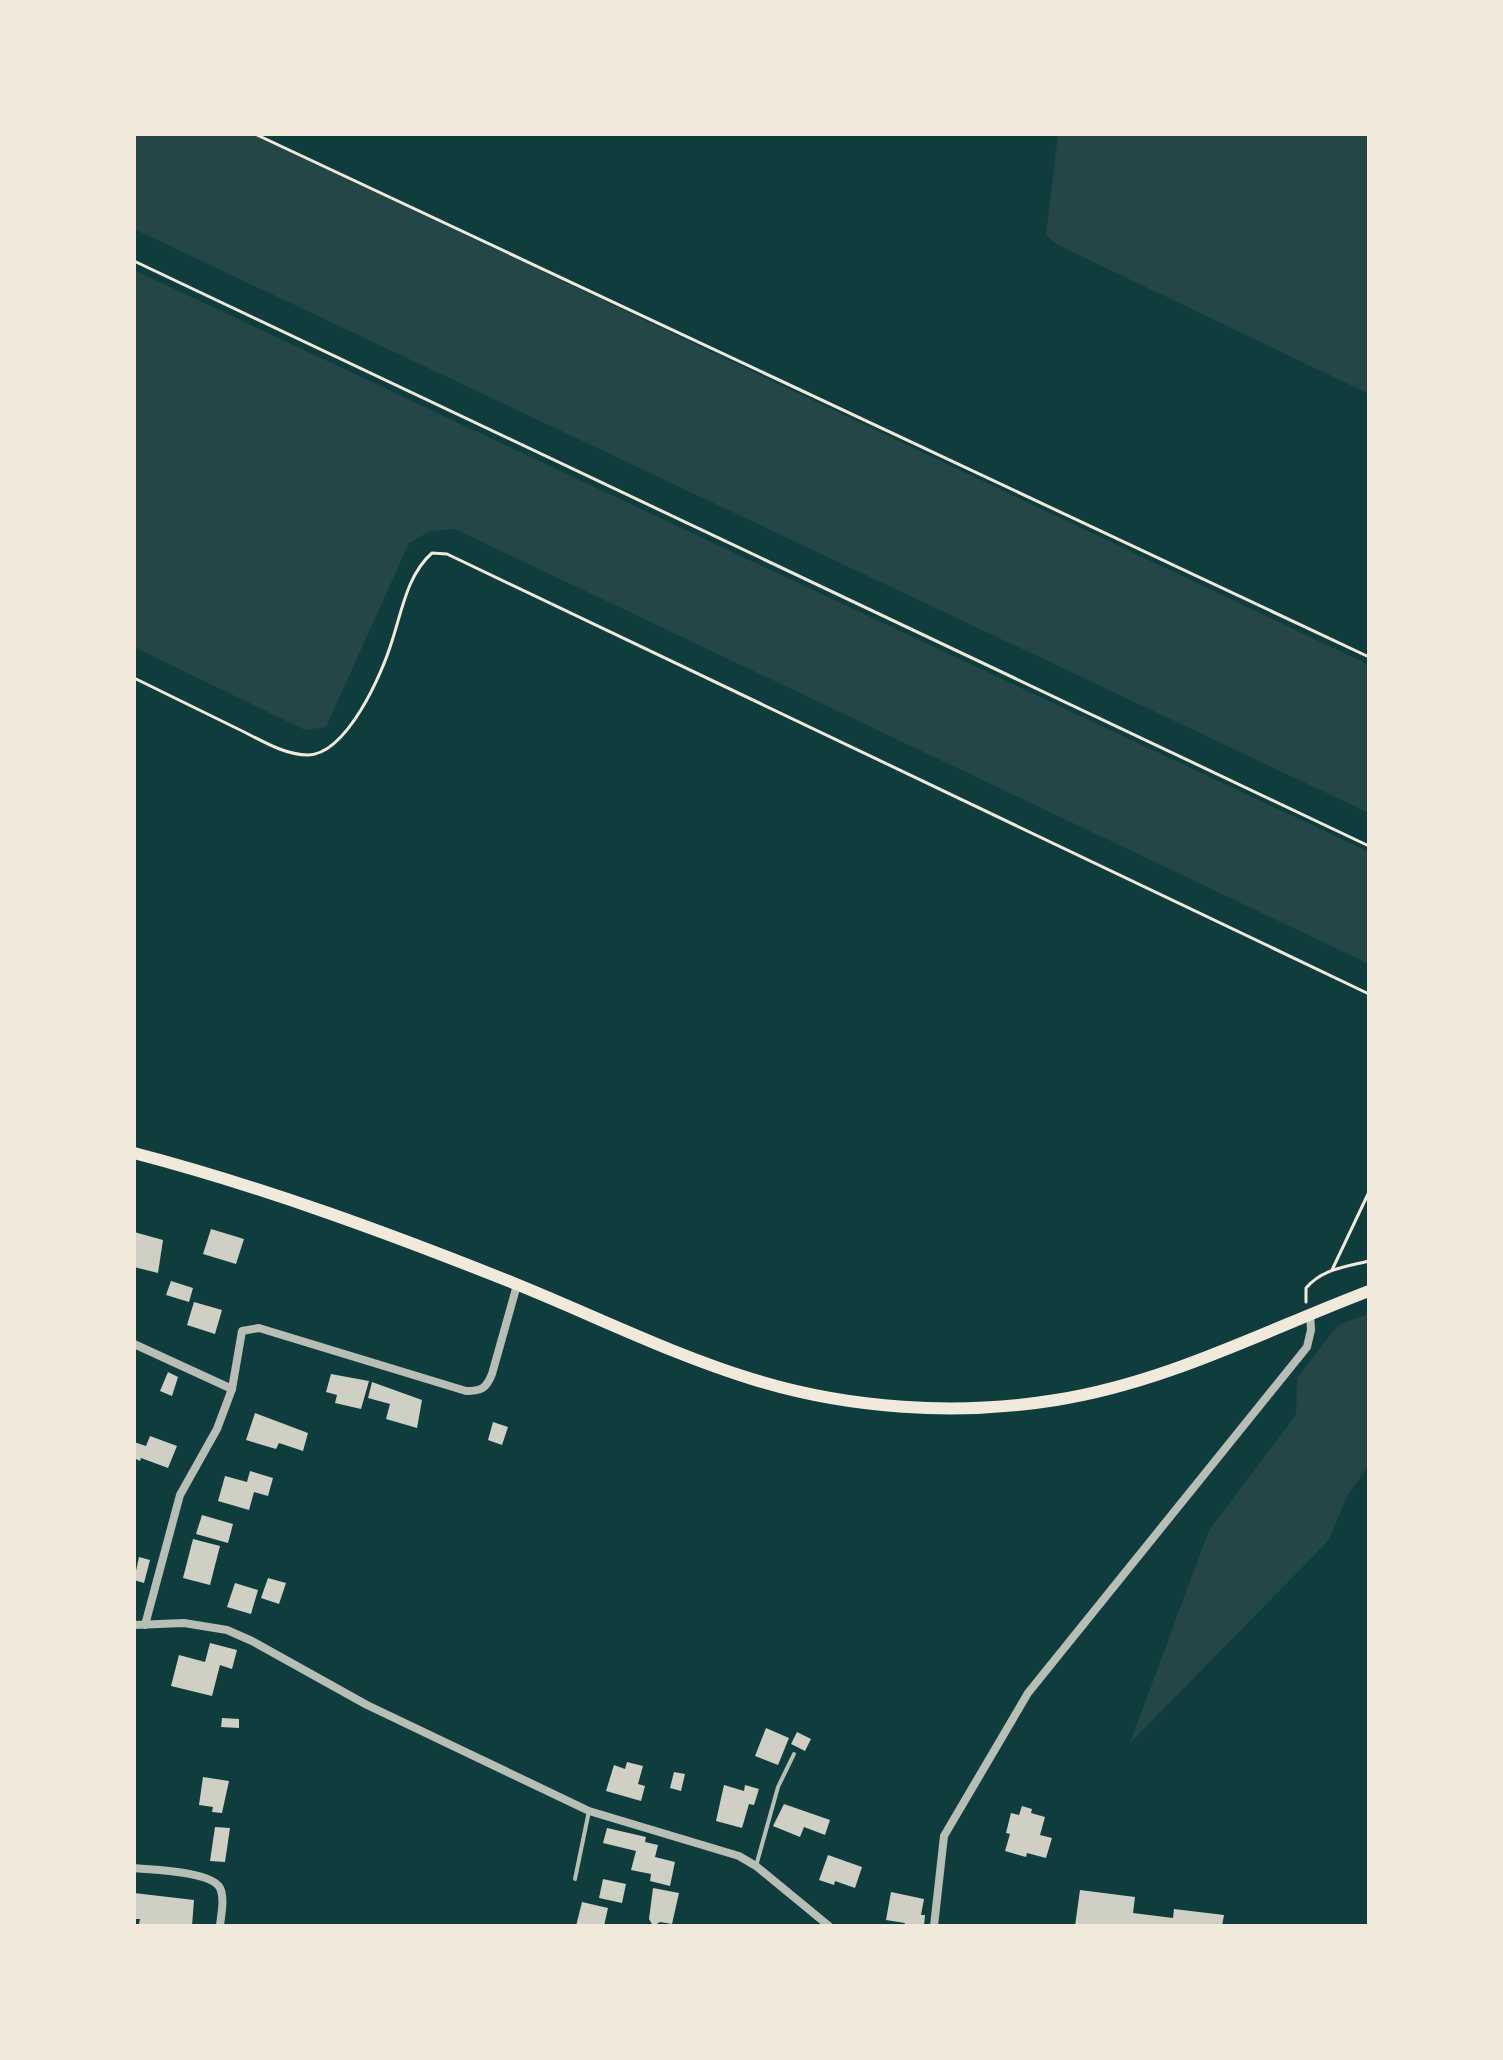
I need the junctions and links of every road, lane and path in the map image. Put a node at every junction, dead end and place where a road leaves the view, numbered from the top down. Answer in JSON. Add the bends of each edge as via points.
{"nodes":[{"id":1,"x":255,"y":134,"type":"edge"},
{"id":2,"x":134,"y":261,"type":"edge"},
{"id":3,"x":1369,"y":657,"type":"edge"},
{"id":4,"x":134,"y":678,"type":"edge"},
{"id":5,"x":1369,"y":846,"type":"edge"},
{"id":6,"x":1369,"y":994,"type":"edge"},
{"id":7,"x":134,"y":1153,"type":"edge"},
{"id":8,"x":1369,"y":1192,"type":"edge"},
{"id":9,"x":1369,"y":1261,"type":"edge"},
{"id":10,"x":1332,"y":1270,"type":"junction"},
{"id":11,"x":517,"y":1285,"type":"junction"},
{"id":12,"x":1369,"y":1291,"type":"edge"},
{"id":13,"x":1310,"y":1314,"type":"junction"},
{"id":14,"x":134,"y":1344,"type":"edge"},
{"id":15,"x":232,"y":1389,"type":"junction"},
{"id":16,"x":134,"y":1625,"type":"edge"},
{"id":17,"x":145,"y":1625,"type":"junction"},
{"id":18,"x":794,"y":1754,"type":"dead end"},
{"id":19,"x":589,"y":1811,"type":"junction"},
{"id":20,"x":756,"y":1866,"type":"junction"},
{"id":21,"x":134,"y":1868,"type":"edge"},
{"id":22,"x":575,"y":1879,"type":"dead end"},
{"id":23,"x":220,"y":1926,"type":"edge"},
{"id":24,"x":829,"y":1926,"type":"edge"},
{"id":25,"x":934,"y":1926,"type":"edge"}],
"edges":[{"from":1,"to":3,"type":"path"},
{"from":2,"to":5,"type":"path"},
{"from":4,"to":6,"type":"path","via":[[281,749],[309,755],[331,747],[354,724],[420,564],[432,553],[447,554]]},
{"from":7,"to":11,"type":"main road","via":[[357,1222]]},
{"from":8,"to":10,"type":"path"},
{"from":9,"to":10,"type":"path"},
{"from":10,"to":13,"type":"path","via":[[1306,1288]]},
{"from":11,"to":13,"type":"main road","via":[[754,1379],[837,1399],[908,1407],[980,1408],[1129,1385]]},
{"from":11,"to":15,"type":"street","via":[[492,1374],[481,1391],[466,1391],[259,1328],[242,1331]]},
{"from":12,"to":13,"type":"main road"},
{"from":13,"to":25,"type":"street","via":[[1307,1347],[1028,1693],[944,1836]]},
{"from":14,"to":15,"type":"street"},
{"from":15,"to":17,"type":"street","via":[[217,1429],[180,1495]]},
{"from":16,"to":17,"type":"street"},
{"from":17,"to":19,"type":"street","via":[[184,1623],[227,1630],[367,1705]]},
{"from":18,"to":20,"type":"lane","via":[[778,1787]]},
{"from":19,"to":20,"type":"street","via":[[739,1856]]},
{"from":19,"to":22,"type":"lane"},
{"from":20,"to":24,"type":"street"},
{"from":21,"to":23,"type":"street","via":[[215,1881],[223,1900]]}]}
